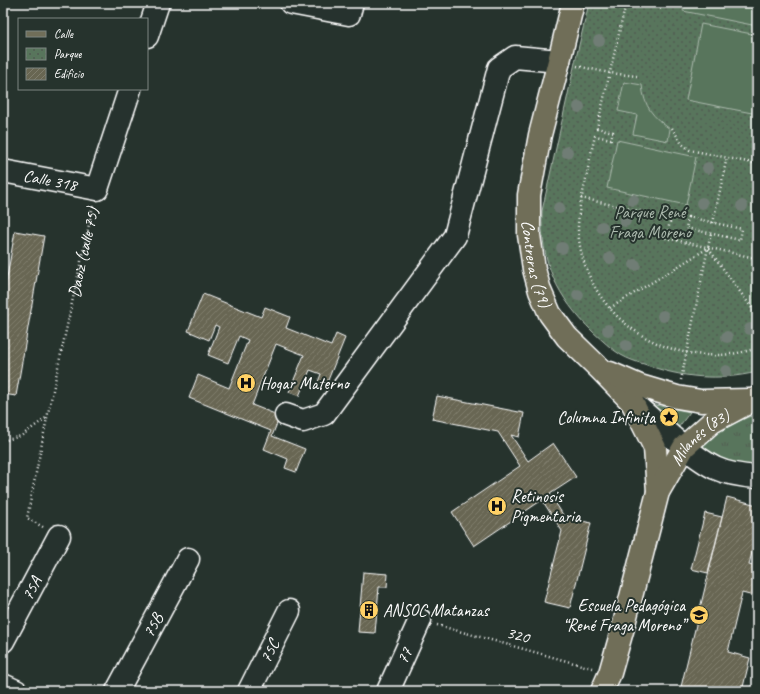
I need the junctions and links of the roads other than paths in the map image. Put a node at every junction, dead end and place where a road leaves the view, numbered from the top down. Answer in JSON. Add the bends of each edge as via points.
{"nodes":[{"id":1,"x":158,"y":3,"type":"edge"},
{"id":2,"x":291,"y":3,"type":"edge"},
{"id":3,"x":573,"y":3,"type":"edge"},
{"id":4,"x":350,"y":9,"type":"edge"},
{"id":5,"x":148,"y":33,"type":"edge"},
{"id":6,"x":567,"y":63,"type":"junction"},
{"id":7,"x":130,"y":90,"type":"edge"},
{"id":8,"x":3,"y":172,"type":"edge"},
{"id":9,"x":97,"y":189,"type":"joint"},
{"id":10,"x":601,"y":370,"type":"junction"},
{"id":11,"x":755,"y":399,"type":"edge"},
{"id":12,"x":632,"y":402,"type":"junction"},
{"id":13,"x":286,"y":415,"type":"dead end"},
{"id":14,"x":684,"y":447,"type":"junction"},
{"id":15,"x":757,"y":478,"type":"edge"},
{"id":16,"x":658,"y":492,"type":"junction"},
{"id":17,"x":59,"y":536,"type":"road end"},
{"id":18,"x":188,"y":559,"type":"dead end"},
{"id":19,"x":289,"y":611,"type":"dead end"},
{"id":20,"x":420,"y":620,"type":"road end"},
{"id":21,"x":3,"y":641,"type":"edge"},
{"id":22,"x":606,"y":682,"type":"edge"},
{"id":23,"x":3,"y":684,"type":"edge"},
{"id":24,"x":16,"y":691,"type":"edge"},
{"id":25,"x":118,"y":691,"type":"edge"},
{"id":26,"x":249,"y":691,"type":"edge"},
{"id":27,"x":388,"y":691,"type":"edge"}],
"edges":[{"from":1,"to":5,"type":"street"},
{"from":2,"to":4,"type":"street"},
{"from":3,"to":6,"type":"main road","name":"Contreras (79)"},
{"from":6,"to":10,"type":"main road","name":"Contreras (79)","via":[[540,135],[529,195],[529,235],[534,269],[550,314],[567,337]]},
{"from":6,"to":13,"type":"street","via":[[515,57],[499,68],[455,236],[324,414],[303,421]]},
{"from":7,"to":9,"type":"street","name":"Daoiz (calle 75)"},
{"from":8,"to":9,"type":"street","name":"Calle 318"},
{"from":10,"to":11,"type":"main road","via":[[640,386],[677,397],[701,401]]},
{"from":10,"to":12,"type":"main road","name":"Contreras (79)"},
{"from":11,"to":14,"type":"main road","name":"Milanés (83)","via":[[712,422]]},
{"from":12,"to":14,"type":"street"},
{"from":12,"to":16,"type":"main road","name":"Contreras (79)","via":[[655,448]]},
{"from":14,"to":15,"type":"street","via":[[716,468]]},
{"from":14,"to":16,"type":"main road","name":"Milanés (83)"},
{"from":16,"to":22,"type":"main road","via":[[624,624]]},
{"from":17,"to":21,"type":"street","name":"75A"},
{"from":18,"to":25,"type":"street","name":"75B"},
{"from":19,"to":26,"type":"street","name":"75C"},
{"from":20,"to":27,"type":"street","name":"77"},
{"from":23,"to":24,"type":"street"}]}
